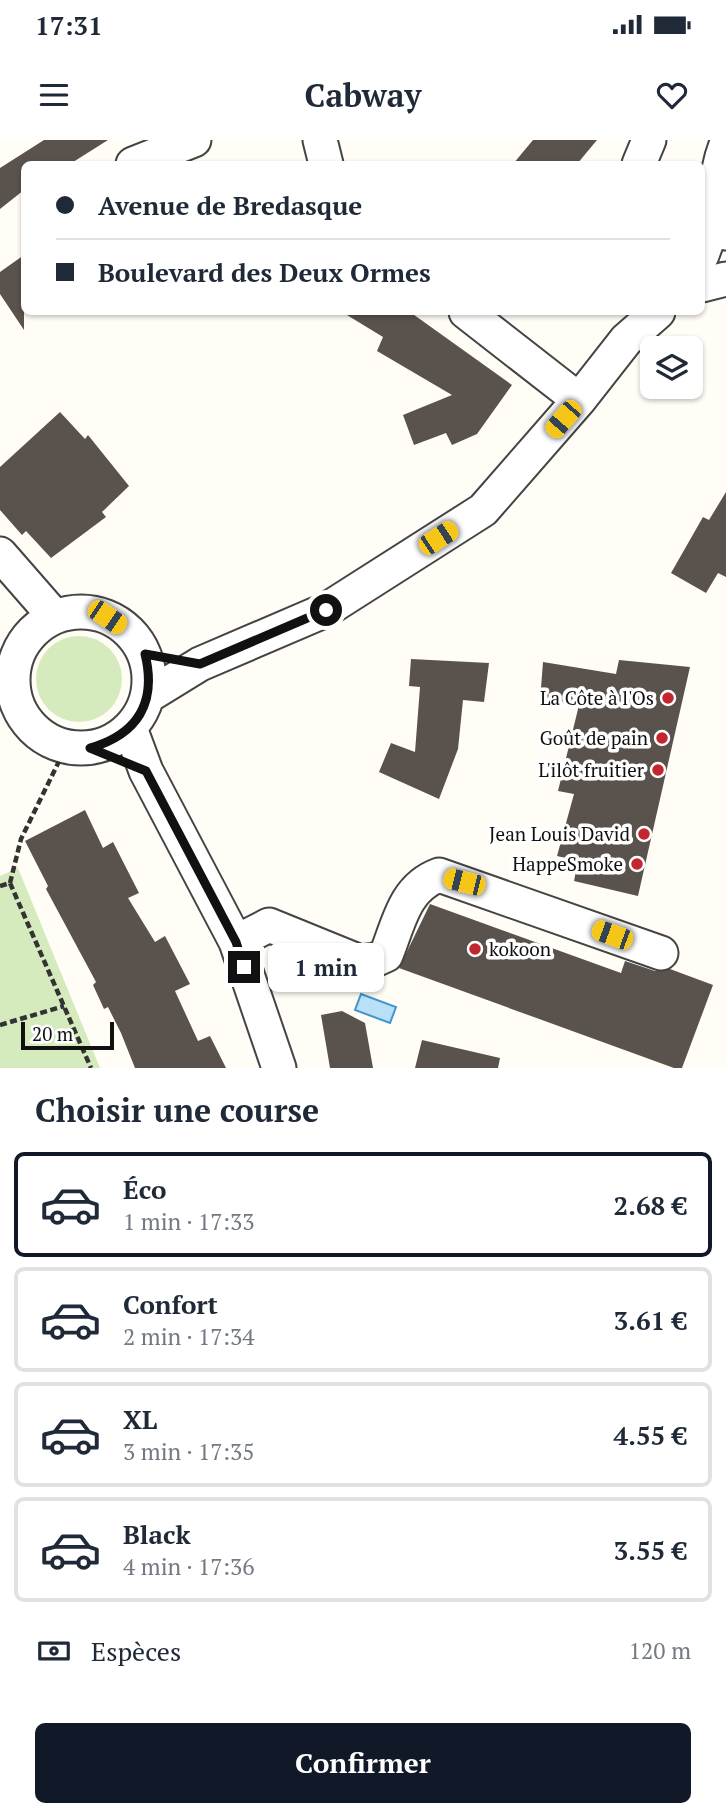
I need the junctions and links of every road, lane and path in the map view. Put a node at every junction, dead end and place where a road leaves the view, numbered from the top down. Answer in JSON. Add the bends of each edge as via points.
{"nodes":[{"id":1,"x":194,"y":140,"type":"edge"},
{"id":2,"x":320,"y":140,"type":"edge"},
{"id":3,"x":649,"y":140,"type":"edge"},
{"id":4,"x":726,"y":145,"type":"edge"},
{"id":5,"x":141,"y":161,"type":"edge"},
{"id":6,"x":325,"y":161,"type":"edge"},
{"id":7,"x":640,"y":161,"type":"edge"},
{"id":8,"x":722,"y":222,"type":"edge"},
{"id":9,"x":705,"y":250,"type":"edge"},
{"id":10,"x":726,"y":279,"type":"edge"},
{"id":11,"x":705,"y":284,"type":"edge"},
{"id":12,"x":477,"y":315,"type":"edge"},
{"id":13,"x":655,"y":315,"type":"edge"},
{"id":14,"x":505,"y":323,"type":"edge"},
{"id":15,"x":579,"y":400,"type":"junction"},
{"id":16,"x":0,"y":554,"type":"edge"},
{"id":17,"x":55,"y":617,"type":"junction"},
{"id":18,"x":145,"y":654,"type":"junction"},
{"id":19,"x":200,"y":664,"type":"junction"},
{"id":20,"x":7,"y":668,"type":"edge"},
{"id":21,"x":148,"y":696,"type":"junction"},
{"id":22,"x":0,"y":710,"type":"edge"},
{"id":23,"x":32,"y":727,"type":"junction"},
{"id":24,"x":130,"y":728,"type":"junction"},
{"id":25,"x":78,"y":747,"type":"junction"},
{"id":26,"x":146,"y":771,"type":"junction"},
{"id":27,"x":10,"y":883,"type":"junction"},
{"id":28,"x":0,"y":886,"type":"edge"},
{"id":29,"x":236,"y":942,"type":"junction"},
{"id":30,"x":661,"y":953,"type":"dead end"},
{"id":31,"x":64,"y":1006,"type":"junction"},
{"id":32,"x":0,"y":1026,"type":"edge"},
{"id":33,"x":91,"y":1068,"type":"edge"},
{"id":34,"x":279,"y":1068,"type":"edge"}],
"edges":[{"from":1,"to":5,"type":"street"},
{"from":2,"to":6,"type":"street"},
{"from":3,"to":7,"type":"street"},
{"from":4,"to":8,"type":"street","via":[[716,187]]},
{"from":8,"to":9,"type":"street"},
{"from":10,"to":11,"type":"street"},
{"from":12,"to":14,"type":"street"},
{"from":13,"to":15,"type":"street","via":[[626,340]]},
{"from":14,"to":15,"type":"street"},
{"from":15,"to":19,"type":"street","via":[[483,510],[326,610]]},
{"from":16,"to":17,"type":"street"},
{"from":17,"to":18,"type":"street","via":[[81,611],[107,617],[130,632]]},
{"from":17,"to":20,"type":"street","via":[[36,628]]},
{"from":18,"to":19,"type":"street"},
{"from":18,"to":21,"type":"street"},
{"from":19,"to":21,"type":"street"},
{"from":20,"to":23,"type":"street","via":[[19,709]]},
{"from":21,"to":24,"type":"street"},
{"from":22,"to":23,"type":"street"},
{"from":23,"to":25,"type":"street","via":[[48,740]]},
{"from":24,"to":25,"type":"street","via":[[111,741]]},
{"from":24,"to":26,"type":"street"},
{"from":25,"to":26,"type":"street"},
{"from":25,"to":27,"type":"path","via":[[21,839]]},
{"from":26,"to":29,"type":"street"},
{"from":27,"to":28,"type":"path"},
{"from":27,"to":31,"type":"path"},
{"from":29,"to":30,"type":"street","via":[[270,925],[360,962],[375,960],[386,954],[408,897],[424,881],[439,875]]},
{"from":29,"to":34,"type":"street"},
{"from":31,"to":32,"type":"path"},
{"from":31,"to":33,"type":"path"}]}
